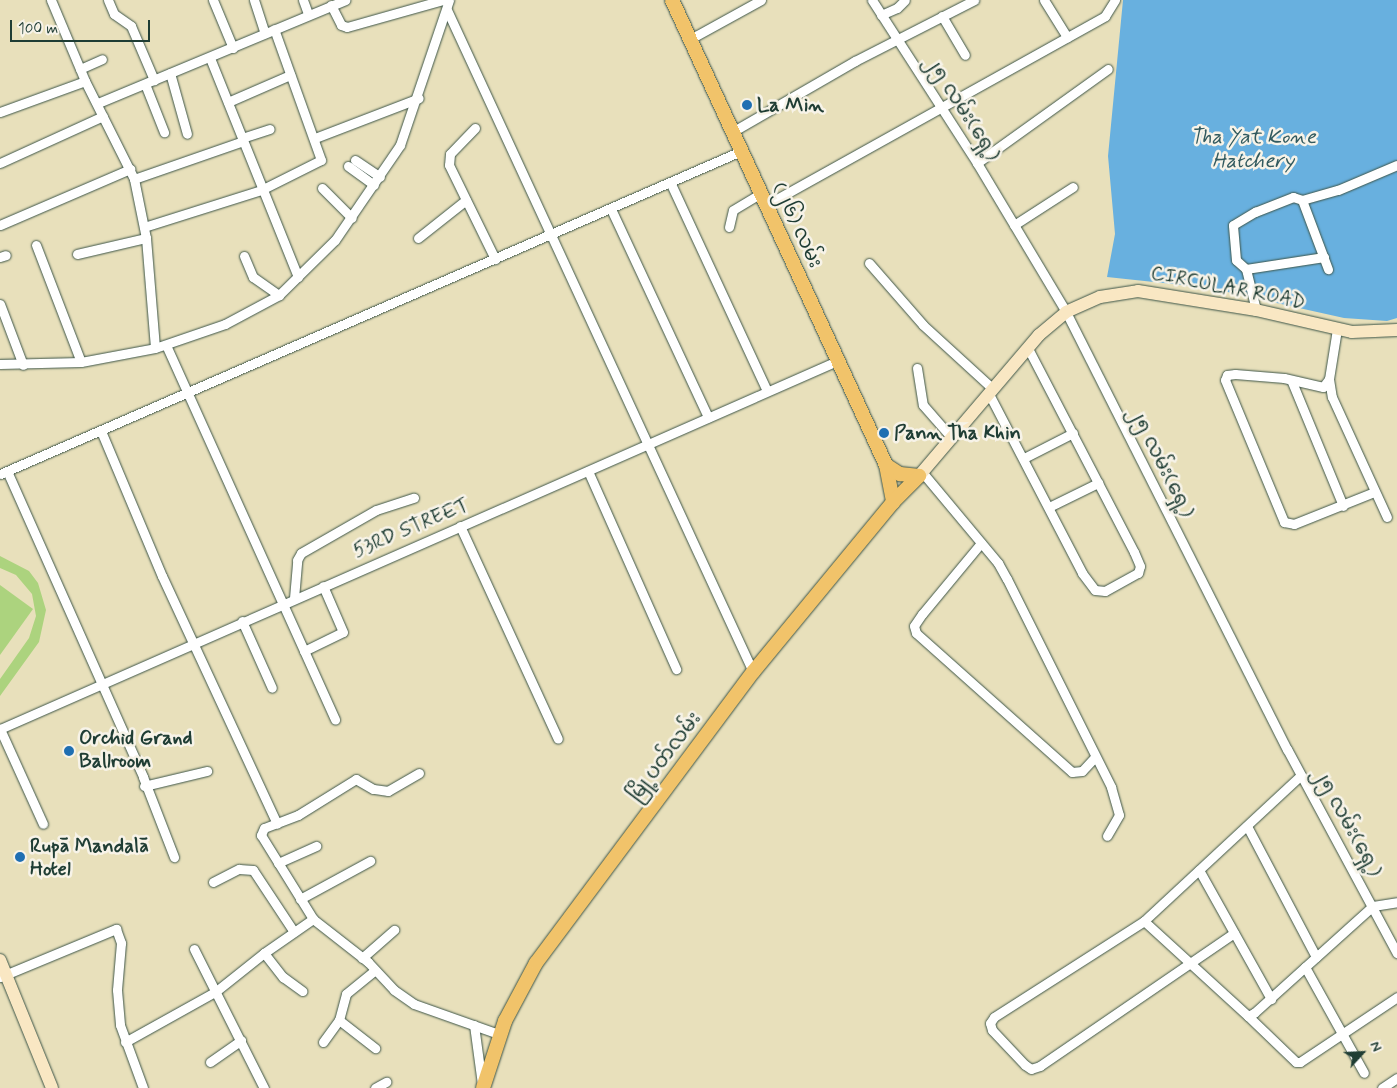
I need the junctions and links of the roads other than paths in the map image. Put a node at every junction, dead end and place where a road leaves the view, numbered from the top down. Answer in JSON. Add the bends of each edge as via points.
{"nodes":[{"id":1,"x":50,"y":0,"type":"edge"},
{"id":2,"x":108,"y":0,"type":"edge"},
{"id":3,"x":213,"y":0,"type":"edge"},
{"id":4,"x":254,"y":0,"type":"edge"},
{"id":5,"x":303,"y":0,"type":"edge"},
{"id":6,"x":345,"y":0,"type":"edge"},
{"id":7,"x":672,"y":0,"type":"edge"},
{"id":8,"x":761,"y":0,"type":"edge"},
{"id":9,"x":872,"y":0,"type":"edge"},
{"id":10,"x":905,"y":0,"type":"edge"},
{"id":11,"x":974,"y":0,"type":"edge"},
{"id":12,"x":1044,"y":0,"type":"edge"},
{"id":13,"x":1115,"y":0,"type":"edge"},
{"id":14,"x":449,"y":2,"type":"edge"},
{"id":15,"x":331,"y":5,"type":"junction"},
{"id":16,"x":308,"y":14,"type":"junction"},
{"id":17,"x":881,"y":15,"type":"junction"},
{"id":18,"x":942,"y":16,"type":"junction"},
{"id":19,"x":269,"y":31,"type":"junction"},
{"id":20,"x":1067,"y":36,"type":"junction"},
{"id":21,"x":690,"y":39,"type":"junction"},
{"id":22,"x":897,"y":39,"type":"junction"},
{"id":23,"x":233,"y":48,"type":"junction"},
{"id":24,"x":965,"y":55,"type":"dead end"},
{"id":25,"x":210,"y":58,"type":"junction"},
{"id":26,"x":102,"y":59,"type":"dead end"},
{"id":27,"x":80,"y":69,"type":"junction"},
{"id":28,"x":1108,"y":69,"type":"dead end"},
{"id":29,"x":170,"y":73,"type":"junction"},
{"id":30,"x":290,"y":75,"type":"junction"},
{"id":31,"x":154,"y":80,"type":"junction"},
{"id":32,"x":85,"y":81,"type":"junction"},
{"id":33,"x":144,"y":84,"type":"junction"},
{"id":34,"x":419,"y":98,"type":"junction"},
{"id":35,"x":228,"y":102,"type":"junction"},
{"id":36,"x":98,"y":103,"type":"junction"},
{"id":37,"x":940,"y":109,"type":"junction"},
{"id":38,"x":0,"y":112,"type":"edge"},
{"id":39,"x":103,"y":116,"type":"junction"},
{"id":40,"x":475,"y":128,"type":"dead end"},
{"id":41,"x":270,"y":129,"type":"dead end"},
{"id":42,"x":164,"y":132,"type":"dead end"},
{"id":43,"x":732,"y":132,"type":"junction"},
{"id":44,"x":187,"y":134,"type":"dead end"},
{"id":45,"x":315,"y":138,"type":"junction"},
{"id":46,"x":242,"y":139,"type":"junction"},
{"id":47,"x":741,"y":152,"type":"junction"},
{"id":48,"x":0,"y":163,"type":"edge"},
{"id":49,"x":352,"y":163,"type":"dead end"},
{"id":50,"x":977,"y":163,"type":"junction"},
{"id":51,"x":1397,"y":165,"type":"edge"},
{"id":52,"x":130,"y":169,"type":"junction"},
{"id":53,"x":134,"y":179,"type":"junction"},
{"id":54,"x":377,"y":181,"type":"junction"},
{"id":55,"x":671,"y":184,"type":"junction"},
{"id":56,"x":1073,"y":187,"type":"dead end"},
{"id":57,"x":322,"y":188,"type":"dead end"},
{"id":58,"x":262,"y":190,"type":"junction"},
{"id":59,"x":763,"y":199,"type":"junction"},
{"id":60,"x":466,"y":200,"type":"junction"},
{"id":61,"x":1302,"y":200,"type":"junction"},
{"id":62,"x":611,"y":209,"type":"junction"},
{"id":63,"x":352,"y":218,"type":"junction"},
{"id":64,"x":0,"y":225,"type":"edge"},
{"id":65,"x":1014,"y":225,"type":"junction"},
{"id":66,"x":144,"y":227,"type":"junction"},
{"id":67,"x":729,"y":227,"type":"dead end"},
{"id":68,"x":550,"y":237,"type":"junction"},
{"id":69,"x":146,"y":238,"type":"junction"},
{"id":70,"x":418,"y":238,"type":"dead end"},
{"id":71,"x":36,"y":245,"type":"dead end"},
{"id":72,"x":77,"y":254,"type":"dead end"},
{"id":73,"x":244,"y":256,"type":"dead end"},
{"id":74,"x":1324,"y":257,"type":"junction"},
{"id":75,"x":494,"y":258,"type":"junction"},
{"id":76,"x":869,"y":263,"type":"dead end"},
{"id":77,"x":1246,"y":269,"type":"junction"},
{"id":78,"x":1328,"y":269,"type":"dead end"},
{"id":79,"x":298,"y":277,"type":"junction"},
{"id":80,"x":279,"y":295,"type":"junction"},
{"id":81,"x":0,"y":304,"type":"edge"},
{"id":82,"x":1256,"y":310,"type":"junction"},
{"id":83,"x":1066,"y":312,"type":"junction"},
{"id":84,"x":1337,"y":329,"type":"junction"},
{"id":85,"x":1397,"y":330,"type":"edge"},
{"id":86,"x":166,"y":346,"type":"junction"},
{"id":87,"x":156,"y":348,"type":"junction"},
{"id":88,"x":1028,"y":348,"type":"junction"},
{"id":89,"x":837,"y":361,"type":"junction"},
{"id":90,"x":81,"y":362,"type":"junction"},
{"id":91,"x":0,"y":364,"type":"edge"},
{"id":92,"x":23,"y":365,"type":"junction"},
{"id":93,"x":917,"y":368,"type":"dead end"},
{"id":94,"x":1330,"y":379,"type":"junction"},
{"id":95,"x":1292,"y":382,"type":"junction"},
{"id":96,"x":767,"y":391,"type":"junction"},
{"id":97,"x":991,"y":392,"type":"junction"},
{"id":98,"x":188,"y":394,"type":"junction"},
{"id":99,"x":708,"y":417,"type":"junction"},
{"id":100,"x":101,"y":431,"type":"junction"},
{"id":101,"x":1073,"y":434,"type":"junction"},
{"id":102,"x":951,"y":437,"type":"junction"},
{"id":103,"x":648,"y":444,"type":"junction"},
{"id":104,"x":1024,"y":458,"type":"junction"},
{"id":105,"x":886,"y":466,"type":"junction"},
{"id":106,"x":588,"y":471,"type":"junction"},
{"id":107,"x":4,"y":473,"type":"edge"},
{"id":108,"x":920,"y":474,"type":"junction"},
{"id":109,"x":1098,"y":482,"type":"junction"},
{"id":110,"x":1374,"y":492,"type":"junction"},
{"id":111,"x":414,"y":498,"type":"dead end"},
{"id":112,"x":893,"y":502,"type":"junction"},
{"id":113,"x":1343,"y":506,"type":"junction"},
{"id":114,"x":1049,"y":507,"type":"junction"},
{"id":115,"x":1387,"y":518,"type":"dead end"},
{"id":116,"x":460,"y":526,"type":"junction"},
{"id":117,"x":981,"y":543,"type":"junction"},
{"id":118,"x":323,"y":586,"type":"junction"},
{"id":119,"x":294,"y":598,"type":"junction"},
{"id":120,"x":283,"y":603,"type":"junction"},
{"id":121,"x":242,"y":621,"type":"junction"},
{"id":122,"x":192,"y":642,"type":"junction"},
{"id":123,"x":304,"y":651,"type":"junction"},
{"id":124,"x":676,"y":669,"type":"dead end"},
{"id":125,"x":752,"y":672,"type":"junction"},
{"id":126,"x":101,"y":683,"type":"junction"},
{"id":127,"x":272,"y":688,"type":"dead end"},
{"id":128,"x":335,"y":720,"type":"dead end"},
{"id":129,"x":0,"y":729,"type":"edge"},
{"id":130,"x":558,"y":739,"type":"dead end"},
{"id":131,"x":1095,"y":757,"type":"junction"},
{"id":132,"x":207,"y":771,"type":"dead end"},
{"id":133,"x":419,"y":773,"type":"dead end"},
{"id":134,"x":1301,"y":775,"type":"junction"},
{"id":135,"x":144,"y":786,"type":"junction"},
{"id":136,"x":43,"y":824,"type":"dead end"},
{"id":137,"x":276,"y":824,"type":"junction"},
{"id":138,"x":1247,"y":826,"type":"junction"},
{"id":139,"x":1107,"y":836,"type":"dead end"},
{"id":140,"x":316,"y":846,"type":"dead end"},
{"id":141,"x":174,"y":857,"type":"dead end"},
{"id":142,"x":370,"y":861,"type":"dead end"},
{"id":143,"x":278,"y":863,"type":"junction"},
{"id":144,"x":1199,"y":870,"type":"junction"},
{"id":145,"x":213,"y":882,"type":"dead end"},
{"id":146,"x":300,"y":899,"type":"junction"},
{"id":147,"x":1397,"y":902,"type":"edge"},
{"id":148,"x":1373,"y":906,"type":"junction"},
{"id":149,"x":313,"y":919,"type":"junction"},
{"id":150,"x":1144,"y":921,"type":"junction"},
{"id":151,"x":394,"y":930,"type":"dead end"},
{"id":152,"x":294,"y":932,"type":"junction"},
{"id":153,"x":1234,"y":933,"type":"junction"},
{"id":154,"x":194,"y":949,"type":"dead end"},
{"id":155,"x":264,"y":953,"type":"junction"},
{"id":156,"x":1397,"y":954,"type":"edge"},
{"id":157,"x":1316,"y":957,"type":"junction"},
{"id":158,"x":362,"y":958,"type":"junction"},
{"id":159,"x":0,"y":960,"type":"edge"},
{"id":160,"x":1191,"y":966,"type":"junction"},
{"id":161,"x":1305,"y":967,"type":"junction"},
{"id":162,"x":374,"y":971,"type":"junction"},
{"id":163,"x":3,"y":975,"type":"edge"},
{"id":164,"x":302,"y":991,"type":"dead end"},
{"id":165,"x":215,"y":992,"type":"junction"},
{"id":166,"x":1397,"y":997,"type":"edge"},
{"id":167,"x":1271,"y":999,"type":"junction"},
{"id":168,"x":1248,"y":1016,"type":"junction"},
{"id":169,"x":339,"y":1020,"type":"junction"},
{"id":170,"x":474,"y":1026,"type":"junction"},
{"id":171,"x":1342,"y":1033,"type":"junction"},
{"id":172,"x":501,"y":1035,"type":"junction"},
{"id":173,"x":241,"y":1040,"type":"junction"},
{"id":174,"x":125,"y":1042,"type":"junction"},
{"id":175,"x":323,"y":1042,"type":"dead end"},
{"id":176,"x":374,"y":1048,"type":"dead end"},
{"id":177,"x":210,"y":1062,"type":"dead end"},
{"id":178,"x":1364,"y":1073,"type":"dead end"},
{"id":179,"x":1397,"y":1078,"type":"edge"},
{"id":180,"x":386,"y":1082,"type":"dead end"},
{"id":181,"x":52,"y":1088,"type":"edge"},
{"id":182,"x":143,"y":1088,"type":"edge"},
{"id":183,"x":264,"y":1088,"type":"edge"},
{"id":184,"x":375,"y":1088,"type":"edge"},
{"id":185,"x":483,"y":1088,"type":"edge"},
{"id":186,"x":1382,"y":1088,"type":"edge"}],
"edges":[{"from":1,"to":27,"type":"street"},
{"from":2,"to":31,"type":"street","via":[[114,14],[130,23]]},
{"from":3,"to":23,"type":"street"},
{"from":4,"to":19,"type":"street"},
{"from":5,"to":16,"type":"street"},
{"from":6,"to":15,"type":"street"},
{"from":7,"to":21,"type":"main road","name":"(၂၆) လမ်း"},
{"from":8,"to":21,"type":"street"},
{"from":9,"to":17,"type":"street","name":"၂၅ လမ်း(ရှေ့)"},
{"from":10,"to":17,"type":"street","via":[[897,8]]},
{"from":11,"to":18,"type":"street"},
{"from":12,"to":20,"type":"street"},
{"from":13,"to":20,"type":"street","via":[[1108,13]]},
{"from":14,"to":15,"type":"street","via":[[347,27],[341,25]]},
{"from":14,"to":34,"type":"street"},
{"from":14,"to":68,"type":"street"},
{"from":15,"to":16,"type":"street"},
{"from":16,"to":19,"type":"street"},
{"from":17,"to":22,"type":"street","name":"၂၅ လမ်း(ရှေ့)"},
{"from":18,"to":22,"type":"street"},
{"from":18,"to":24,"type":"street"},
{"from":19,"to":23,"type":"street"},
{"from":19,"to":30,"type":"street"},
{"from":20,"to":37,"type":"street"},
{"from":21,"to":43,"type":"main road","name":"(၂၆) လမ်း"},
{"from":22,"to":37,"type":"street","name":"၂၅ လမ်း(ရှေ့)"},
{"from":22,"to":43,"type":"street"},
{"from":23,"to":25,"type":"street"},
{"from":25,"to":29,"type":"street"},
{"from":25,"to":35,"type":"street"},
{"from":26,"to":27,"type":"street"},
{"from":27,"to":32,"type":"street"},
{"from":28,"to":50,"type":"street"},
{"from":29,"to":31,"type":"street"},
{"from":29,"to":44,"type":"street"},
{"from":30,"to":35,"type":"street"},
{"from":30,"to":45,"type":"street"},
{"from":31,"to":33,"type":"street"},
{"from":32,"to":36,"type":"street"},
{"from":32,"to":38,"type":"street"},
{"from":33,"to":36,"type":"street"},
{"from":33,"to":42,"type":"street"},
{"from":34,"to":45,"type":"street"},
{"from":34,"to":54,"type":"street","via":[[400,145]]},
{"from":35,"to":46,"type":"street"},
{"from":36,"to":39,"type":"street"},
{"from":37,"to":50,"type":"street","name":"၂၅ လမ်း(ရှေ့)"},
{"from":37,"to":59,"type":"street"},
{"from":39,"to":48,"type":"street"},
{"from":39,"to":52,"type":"street"},
{"from":40,"to":60,"type":"street","via":[[459,141],[448,160]]},
{"from":41,"to":46,"type":"street"},
{"from":43,"to":47,"type":"main road","name":"(၂၆) လမ်း"},
{"from":45,"to":58,"type":"street","via":[[321,160]]},
{"from":46,"to":53,"type":"street"},
{"from":46,"to":58,"type":"street"},
{"from":47,"to":55,"type":"street"},
{"from":47,"to":59,"type":"main road","name":"(၂၆) လမ်း"},
{"from":49,"to":54,"type":"street"},
{"from":50,"to":65,"type":"street","name":"၂၅ လမ်း(ရှေ့)"},
{"from":51,"to":61,"type":"street","via":[[1338,190]]},
{"from":52,"to":53,"type":"street"},
{"from":52,"to":64,"type":"street"},
{"from":53,"to":66,"type":"street"},
{"from":54,"to":63,"type":"street"},
{"from":55,"to":62,"type":"street"},
{"from":55,"to":96,"type":"street"},
{"from":56,"to":65,"type":"street"},
{"from":57,"to":63,"type":"street"},
{"from":58,"to":66,"type":"street"},
{"from":58,"to":79,"type":"street"},
{"from":59,"to":67,"type":"street","via":[[734,210]]},
{"from":59,"to":89,"type":"main road","name":"(၂၆) လမ်း"},
{"from":60,"to":70,"type":"street"},
{"from":60,"to":75,"type":"street"},
{"from":61,"to":74,"type":"street"},
{"from":61,"to":77,"type":"street","via":[[1293,197],[1233,225],[1236,260]]},
{"from":62,"to":68,"type":"street"},
{"from":62,"to":99,"type":"street"},
{"from":63,"to":79,"type":"street"},
{"from":65,"to":83,"type":"street","name":"၂၅ လမ်း(ရှေ့)"},
{"from":66,"to":69,"type":"street"},
{"from":68,"to":75,"type":"street"},
{"from":68,"to":103,"type":"street"},
{"from":69,"to":72,"type":"street"},
{"from":69,"to":87,"type":"street"},
{"from":71,"to":90,"type":"street"},
{"from":73,"to":80,"type":"street","via":[[253,277]]},
{"from":74,"to":77,"type":"street"},
{"from":74,"to":78,"type":"street"},
{"from":75,"to":98,"type":"street"},
{"from":76,"to":97,"type":"street","via":[[923,325]]},
{"from":77,"to":82,"type":"street"},
{"from":79,"to":80,"type":"street"},
{"from":80,"to":86,"type":"street","via":[[225,324]]},
{"from":81,"to":92,"type":"street"},
{"from":82,"to":83,"type":"street","name":"CIRCULAR ROAD","via":[[1138,291],[1100,297]]},
{"from":82,"to":84,"type":"street","name":"CIRCULAR ROAD"},
{"from":83,"to":88,"type":"street","name":"CIRCULAR ROAD"},
{"from":83,"to":134,"type":"street","name":"၂၅ လမ်း(ရှေ့)"},
{"from":84,"to":85,"type":"street","name":"CIRCULAR ROAD","via":[[1375,334]]},
{"from":84,"to":94,"type":"street"},
{"from":86,"to":87,"type":"street"},
{"from":86,"to":98,"type":"street"},
{"from":87,"to":90,"type":"street"},
{"from":88,"to":97,"type":"street","name":"CIRCULAR ROAD"},
{"from":88,"to":101,"type":"street"},
{"from":89,"to":96,"type":"street","name":"53RD STREET"},
{"from":89,"to":105,"type":"main road","name":"(၂၆) လမ်း"},
{"from":90,"to":92,"type":"street"},
{"from":91,"to":92,"type":"street"},
{"from":93,"to":102,"type":"street","via":[[923,405]]},
{"from":94,"to":95,"type":"street","via":[[1323,387]]},
{"from":94,"to":110,"type":"street","via":[[1332,397]]},
{"from":95,"to":113,"type":"street"},
{"from":95,"to":113,"type":"street","via":[[1284,378],[1235,374],[1227,375],[1225,380],[1284,522],[1294,524]]},
{"from":96,"to":99,"type":"street","name":"53RD STREET"},
{"from":97,"to":102,"type":"street","name":"CIRCULAR ROAD"},
{"from":97,"to":104,"type":"street"},
{"from":98,"to":100,"type":"street"},
{"from":98,"to":120,"type":"street"},
{"from":99,"to":103,"type":"street","name":"53RD STREET"},
{"from":100,"to":107,"type":"street"},
{"from":100,"to":122,"type":"street"},
{"from":101,"to":104,"type":"street"},
{"from":101,"to":109,"type":"street"},
{"from":102,"to":108,"type":"street","name":"CIRCULAR ROAD"},
{"from":103,"to":106,"type":"street","name":"53RD STREET"},
{"from":103,"to":125,"type":"street"},
{"from":104,"to":114,"type":"street"},
{"from":105,"to":108,"type":"main road","via":[[900,474]]},
{"from":105,"to":112,"type":"main road","name":"(၂၆) လမ်း"},
{"from":106,"to":116,"type":"street","name":"53RD STREET"},
{"from":106,"to":124,"type":"street"},
{"from":107,"to":126,"type":"street"},
{"from":108,"to":112,"type":"main road","name":"မြို့ပတ်လမ်း"},
{"from":108,"to":117,"type":"street"},
{"from":109,"to":114,"type":"street"},
{"from":109,"to":114,"type":"street","via":[[1140,566],[1130,580],[1105,591],[1095,590]]},
{"from":110,"to":113,"type":"street"},
{"from":110,"to":115,"type":"street"},
{"from":111,"to":119,"type":"street","via":[[376,510],[301,553],[296,560]]},
{"from":112,"to":125,"type":"main road","name":"မြို့ပတ်လမ်း"},
{"from":116,"to":118,"type":"street","name":"53RD STREET"},
{"from":116,"to":130,"type":"street"},
{"from":117,"to":131,"type":"street","via":[[1007,579]]},
{"from":117,"to":131,"type":"street","via":[[922,614],[914,630],[1072,772],[1082,771]]},
{"from":118,"to":119,"type":"street","name":"53RD STREET"},
{"from":118,"to":123,"type":"street","via":[[342,632]]},
{"from":119,"to":120,"type":"street","name":"53RD STREET"},
{"from":120,"to":121,"type":"street","name":"53RD STREET"},
{"from":120,"to":123,"type":"street"},
{"from":121,"to":122,"type":"street","name":"53RD STREET"},
{"from":121,"to":127,"type":"street"},
{"from":122,"to":126,"type":"street","name":"53RD STREET"},
{"from":122,"to":137,"type":"street"},
{"from":123,"to":128,"type":"street"},
{"from":125,"to":172,"type":"main road","name":"မြို့ပတ်လမ်း","via":[[536,963],[505,1021]]},
{"from":126,"to":129,"type":"street","name":"53RD STREET"},
{"from":126,"to":135,"type":"street"},
{"from":129,"to":136,"type":"street"},
{"from":131,"to":139,"type":"street","via":[[1111,788],[1119,815]]},
{"from":132,"to":135,"type":"street","via":[[166,784]]},
{"from":133,"to":137,"type":"street","via":[[388,791],[373,789],[356,779]]},
{"from":134,"to":138,"type":"street"},
{"from":134,"to":148,"type":"street","name":"၂၅ လမ်း(ရှေ့)"},
{"from":135,"to":141,"type":"street"},
{"from":137,"to":143,"type":"street","via":[[261,832]]},
{"from":138,"to":144,"type":"street"},
{"from":138,"to":157,"type":"street"},
{"from":140,"to":143,"type":"street"},
{"from":142,"to":146,"type":"street"},
{"from":143,"to":146,"type":"street"},
{"from":144,"to":150,"type":"street"},
{"from":144,"to":153,"type":"street"},
{"from":145,"to":152,"type":"street","via":[[239,869],[254,870]]},
{"from":146,"to":149,"type":"street"},
{"from":147,"to":148,"type":"street"},
{"from":148,"to":156,"type":"street","name":"၂၅ လမ်း(ရှေ့)"},
{"from":148,"to":157,"type":"street"},
{"from":149,"to":152,"type":"street"},
{"from":149,"to":158,"type":"street"},
{"from":150,"to":160,"type":"street"},
{"from":150,"to":160,"type":"street","via":[[994,1017],[990,1023],[992,1030],[1031,1069]]},
{"from":151,"to":158,"type":"street"},
{"from":152,"to":155,"type":"street"},
{"from":153,"to":160,"type":"street"},
{"from":153,"to":167,"type":"street"},
{"from":154,"to":165,"type":"street"},
{"from":155,"to":164,"type":"street","via":[[282,977]]},
{"from":155,"to":165,"type":"street"},
{"from":157,"to":161,"type":"street"},
{"from":158,"to":162,"type":"street"},
{"from":159,"to":163,"type":"street"},
{"from":160,"to":168,"type":"street"},
{"from":161,"to":167,"type":"street"},
{"from":161,"to":171,"type":"street"},
{"from":162,"to":169,"type":"street","via":[[346,994]]},
{"from":162,"to":170,"type":"street","via":[[414,1004]]},
{"from":163,"to":174,"type":"street","via":[[116,930],[120,943],[118,1002]]},
{"from":163,"to":181,"type":"street"},
{"from":165,"to":173,"type":"street"},
{"from":165,"to":174,"type":"street"},
{"from":166,"to":171,"type":"street"},
{"from":167,"to":168,"type":"street"},
{"from":168,"to":171,"type":"street","via":[[1296,1062]]},
{"from":169,"to":175,"type":"street"},
{"from":169,"to":176,"type":"street"},
{"from":170,"to":172,"type":"street"},
{"from":170,"to":185,"type":"street"},
{"from":171,"to":178,"type":"street"},
{"from":172,"to":185,"type":"main road","name":"မြို့ပတ်လမ်း"},
{"from":173,"to":177,"type":"street"},
{"from":173,"to":183,"type":"street"},
{"from":174,"to":182,"type":"street"},
{"from":179,"to":186,"type":"street"},
{"from":180,"to":184,"type":"street"}]}
